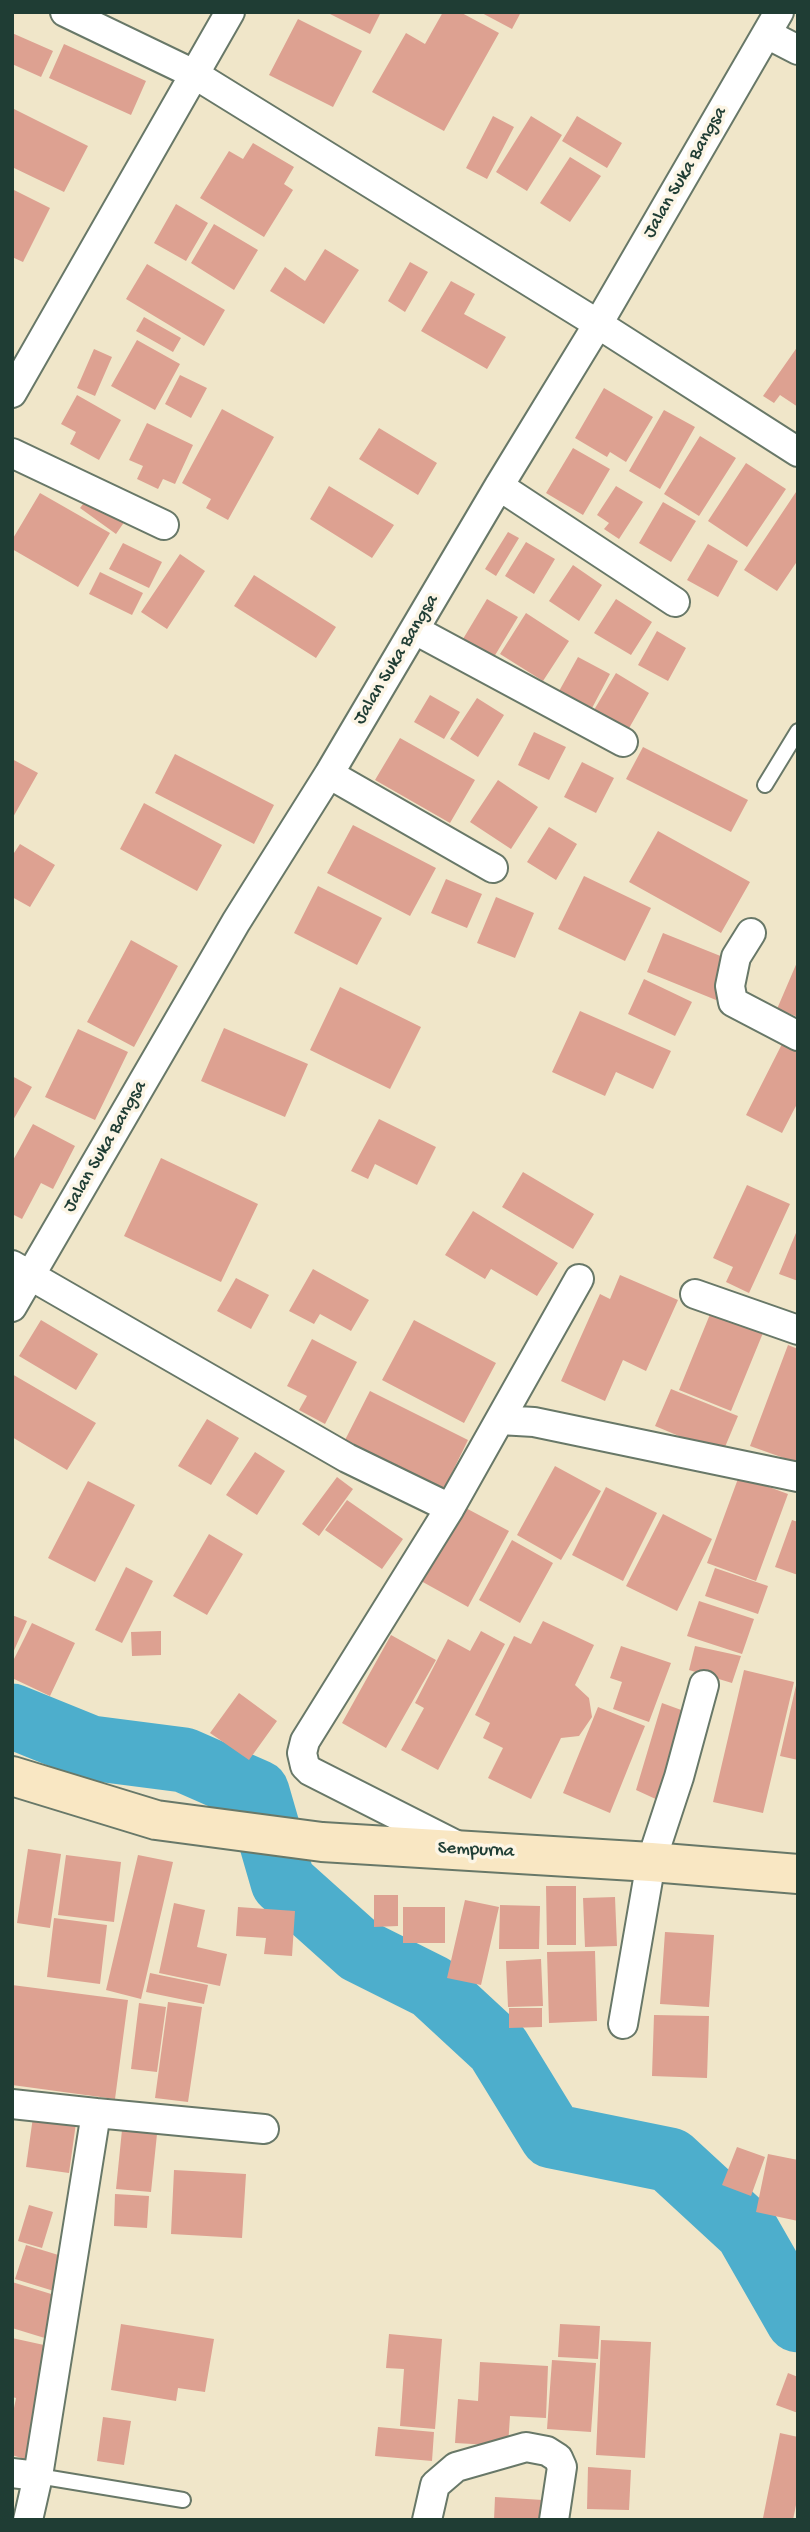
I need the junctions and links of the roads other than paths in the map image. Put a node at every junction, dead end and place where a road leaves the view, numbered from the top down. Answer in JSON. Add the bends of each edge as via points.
{"nodes":[{"id":1,"x":65,"y":12,"type":"edge"},
{"id":2,"x":230,"y":12,"type":"edge"},
{"id":3,"x":773,"y":23,"type":"edge"},
{"id":4,"x":798,"y":50,"type":"edge"},
{"id":5,"x":194,"y":74,"type":"junction"},
{"id":6,"x":598,"y":324,"type":"junction"},
{"id":7,"x":12,"y":393,"type":"edge"},
{"id":8,"x":798,"y":452,"type":"edge"},
{"id":9,"x":12,"y":453,"type":"edge"},
{"id":10,"x":499,"y":486,"type":"junction"},
{"id":11,"x":164,"y":525,"type":"dead end"},
{"id":12,"x":675,"y":602,"type":"dead end"},
{"id":13,"x":415,"y":630,"type":"junction"},
{"id":14,"x":798,"y":731,"type":"edge"},
{"id":15,"x":624,"y":742,"type":"dead end"},
{"id":16,"x":329,"y":774,"type":"junction"},
{"id":17,"x":765,"y":785,"type":"dead end"},
{"id":18,"x":493,"y":868,"type":"dead end"},
{"id":19,"x":751,"y":933,"type":"dead end"},
{"id":20,"x":798,"y":1036,"type":"edge"},
{"id":21,"x":22,"y":1270,"type":"edge"},
{"id":22,"x":579,"y":1279,"type":"dead end"},
{"id":23,"x":695,"y":1294,"type":"dead end"},
{"id":24,"x":12,"y":1307,"type":"edge"},
{"id":25,"x":798,"y":1330,"type":"edge"},
{"id":26,"x":500,"y":1420,"type":"junction"},
{"id":27,"x":798,"y":1477,"type":"edge"},
{"id":28,"x":450,"y":1508,"type":"junction"},
{"id":29,"x":704,"y":1685,"type":"dead end"},
{"id":30,"x":12,"y":1776,"type":"edge"},
{"id":31,"x":467,"y":1850,"type":"junction"},
{"id":32,"x":651,"y":1862,"type":"junction"},
{"id":33,"x":798,"y":1874,"type":"edge"},
{"id":34,"x":623,"y":2024,"type":"dead end"},
{"id":35,"x":12,"y":2104,"type":"edge"},
{"id":36,"x":96,"y":2113,"type":"junction"},
{"id":37,"x":264,"y":2129,"type":"dead end"},
{"id":38,"x":25,"y":2474,"type":"edge"},
{"id":39,"x":183,"y":2500,"type":"dead end"},
{"id":40,"x":28,"y":2520,"type":"edge"},
{"id":41,"x":427,"y":2520,"type":"edge"},
{"id":42,"x":554,"y":2520,"type":"edge"}],
"edges":[{"from":1,"to":5,"type":"street"},
{"from":2,"to":5,"type":"street"},
{"from":3,"to":4,"type":"street"},
{"from":3,"to":6,"type":"street","name":"Jalan Suka Bangsa"},
{"from":5,"to":6,"type":"street"},
{"from":5,"to":7,"type":"street"},
{"from":6,"to":8,"type":"street"},
{"from":6,"to":10,"type":"street","name":"Jalan Suka Bangsa"},
{"from":9,"to":11,"type":"street"},
{"from":10,"to":12,"type":"street"},
{"from":10,"to":13,"type":"street","name":"Jalan Suka Bangsa"},
{"from":13,"to":15,"type":"street"},
{"from":13,"to":16,"type":"street","name":"Jalan Suka Bangsa"},
{"from":14,"to":17,"type":"lane"},
{"from":16,"to":18,"type":"street"},
{"from":16,"to":21,"type":"street","name":"Jalan Suka Bangsa"},
{"from":19,"to":20,"type":"street","via":[[736,957],[730,986],[733,1002]]},
{"from":21,"to":24,"type":"street","name":"Jalan Suka Bangsa"},
{"from":21,"to":28,"type":"street","via":[[347,1458]]},
{"from":22,"to":26,"type":"street"},
{"from":23,"to":25,"type":"street"},
{"from":26,"to":27,"type":"street","via":[[534,1422]]},
{"from":26,"to":28,"type":"street"},
{"from":28,"to":31,"type":"street","via":[[302,1753],[310,1771]]},
{"from":29,"to":32,"type":"street"},
{"from":30,"to":31,"type":"street","name":"Sempurna","via":[[156,1821],[322,1842]]},
{"from":31,"to":32,"type":"street","name":"Sempurna"},
{"from":32,"to":33,"type":"street","name":"Sempurna"},
{"from":32,"to":34,"type":"street"},
{"from":35,"to":36,"type":"street"},
{"from":36,"to":37,"type":"street"},
{"from":36,"to":38,"type":"street"},
{"from":38,"to":39,"type":"lane"},
{"from":38,"to":40,"type":"street"},
{"from":41,"to":42,"type":"street","via":[[435,2485],[456,2467],[526,2447],[547,2451],[562,2467]]}]}
